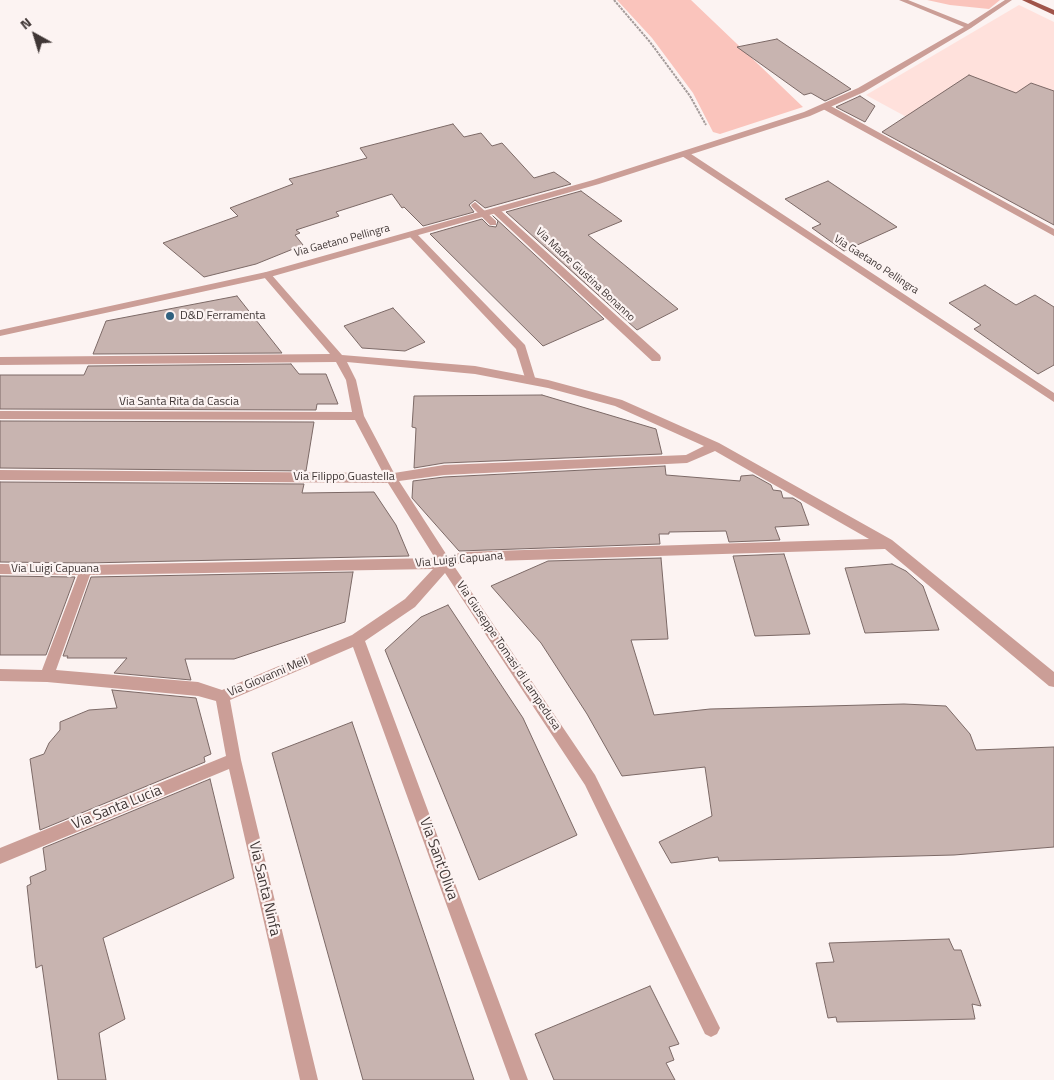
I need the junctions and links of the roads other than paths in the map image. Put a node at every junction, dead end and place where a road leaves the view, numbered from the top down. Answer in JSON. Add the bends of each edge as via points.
{"nodes":[{"id":1,"x":902,"y":0,"type":"edge"},
{"id":2,"x":1025,"y":0,"type":"edge"},
{"id":3,"x":1006,"y":2,"type":"edge"},
{"id":4,"x":1054,"y":13,"type":"edge"},
{"id":5,"x":969,"y":27,"type":"junction"},
{"id":6,"x":826,"y":107,"type":"junction"},
{"id":7,"x":684,"y":154,"type":"junction"},
{"id":8,"x":475,"y":205,"type":"dead end"},
{"id":9,"x":496,"y":210,"type":"junction"},
{"id":10,"x":484,"y":215,"type":"junction"},
{"id":11,"x":493,"y":223,"type":"dead end"},
{"id":12,"x":1054,"y":232,"type":"edge"},
{"id":13,"x":413,"y":235,"type":"junction"},
{"id":14,"x":267,"y":275,"type":"junction"},
{"id":15,"x":0,"y":333,"type":"edge"},
{"id":16,"x":339,"y":358,"type":"junction"},
{"id":17,"x":656,"y":358,"type":"dead end"},
{"id":18,"x":0,"y":361,"type":"edge"},
{"id":19,"x":532,"y":381,"type":"junction"},
{"id":20,"x":1054,"y":398,"type":"edge"},
{"id":21,"x":0,"y":415,"type":"edge"},
{"id":22,"x":358,"y":416,"type":"junction"},
{"id":23,"x":715,"y":446,"type":"junction"},
{"id":24,"x":0,"y":475,"type":"edge"},
{"id":25,"x":391,"y":478,"type":"junction"},
{"id":26,"x":888,"y":544,"type":"junction"},
{"id":27,"x":446,"y":563,"type":"junction"},
{"id":28,"x":0,"y":569,"type":"edge"},
{"id":29,"x":86,"y":570,"type":"junction"},
{"id":30,"x":358,"y":639,"type":"junction"},
{"id":31,"x":0,"y":676,"type":"edge"},
{"id":32,"x":47,"y":676,"type":"junction"},
{"id":33,"x":1054,"y":681,"type":"edge"},
{"id":34,"x":222,"y":697,"type":"junction"},
{"id":35,"x":234,"y":760,"type":"junction"},
{"id":36,"x":0,"y":856,"type":"edge"},
{"id":37,"x":711,"y":1028,"type":"dead end"},
{"id":38,"x":309,"y":1080,"type":"edge"},
{"id":39,"x":519,"y":1080,"type":"edge"}],
"edges":[{"from":1,"to":5,"type":"street"},
{"from":2,"to":4,"type":"main road"},
{"from":3,"to":5,"type":"street","name":"Via Gaetano Pellingra"},
{"from":5,"to":6,"type":"street","name":"Via Gaetano Pellingra"},
{"from":6,"to":7,"type":"street","name":"Via Gaetano Pellingra"},
{"from":6,"to":12,"type":"street"},
{"from":7,"to":9,"type":"street","name":"Via Gaetano Pellingra"},
{"from":7,"to":20,"type":"street","name":"Via Gaetano Pellingra"},
{"from":8,"to":10,"type":"street"},
{"from":9,"to":10,"type":"street","name":"Via Gaetano Pellingra"},
{"from":9,"to":17,"type":"street","name":"Via Madre Giustina Bonanno"},
{"from":10,"to":11,"type":"street"},
{"from":10,"to":13,"type":"street","name":"Via Gaetano Pellingra"},
{"from":13,"to":14,"type":"street","name":"Via Gaetano Pellingra"},
{"from":13,"to":19,"type":"street","via":[[521,348]]},
{"from":14,"to":15,"type":"street","name":"Via Gaetano Pellingra"},
{"from":14,"to":16,"type":"street","name":"Via Giuseppe Tomasi di Lampedusa"},
{"from":16,"to":18,"type":"street"},
{"from":16,"to":19,"type":"street","via":[[475,370]]},
{"from":16,"to":22,"type":"street","name":"Via Giuseppe Tomasi di Lampedusa","via":[[351,380]]},
{"from":19,"to":23,"type":"street","via":[[618,404]]},
{"from":21,"to":22,"type":"street","name":"Via Santa Rita da Cascia"},
{"from":22,"to":25,"type":"street","name":"Via Giuseppe Tomasi di Lampedusa"},
{"from":23,"to":25,"type":"street","name":"Via Filippo Guastella","via":[[687,459],[444,470]]},
{"from":23,"to":26,"type":"street"},
{"from":24,"to":25,"type":"street","name":"Via Filippo Guastella"},
{"from":25,"to":27,"type":"street","name":"Via Giuseppe Tomasi di Lampedusa"},
{"from":26,"to":27,"type":"street","name":"Via Luigi Capuana","via":[[462,557]]},
{"from":26,"to":33,"type":"street"},
{"from":27,"to":29,"type":"street","name":"Via Luigi Capuana"},
{"from":27,"to":30,"type":"street","name":"Via Giovanni Meli","via":[[410,604]]},
{"from":27,"to":37,"type":"street","name":"Via Giuseppe Tomasi di Lampedusa","via":[[590,780]]},
{"from":28,"to":29,"type":"street","name":"Via Luigi Capuana"},
{"from":29,"to":32,"type":"street"},
{"from":30,"to":34,"type":"street","name":"Via Giovanni Meli"},
{"from":30,"to":39,"type":"street","name":"Via Sant'Oliva"},
{"from":31,"to":32,"type":"street","name":"Via Giovanni Meli"},
{"from":32,"to":34,"type":"street","name":"Via Giovanni Meli","via":[[198,689]]},
{"from":34,"to":35,"type":"street","name":"Via Santa Ninfa"},
{"from":35,"to":36,"type":"street","name":"Via Santa Lucia"},
{"from":35,"to":38,"type":"street","name":"Via Santa Ninfa"}]}
